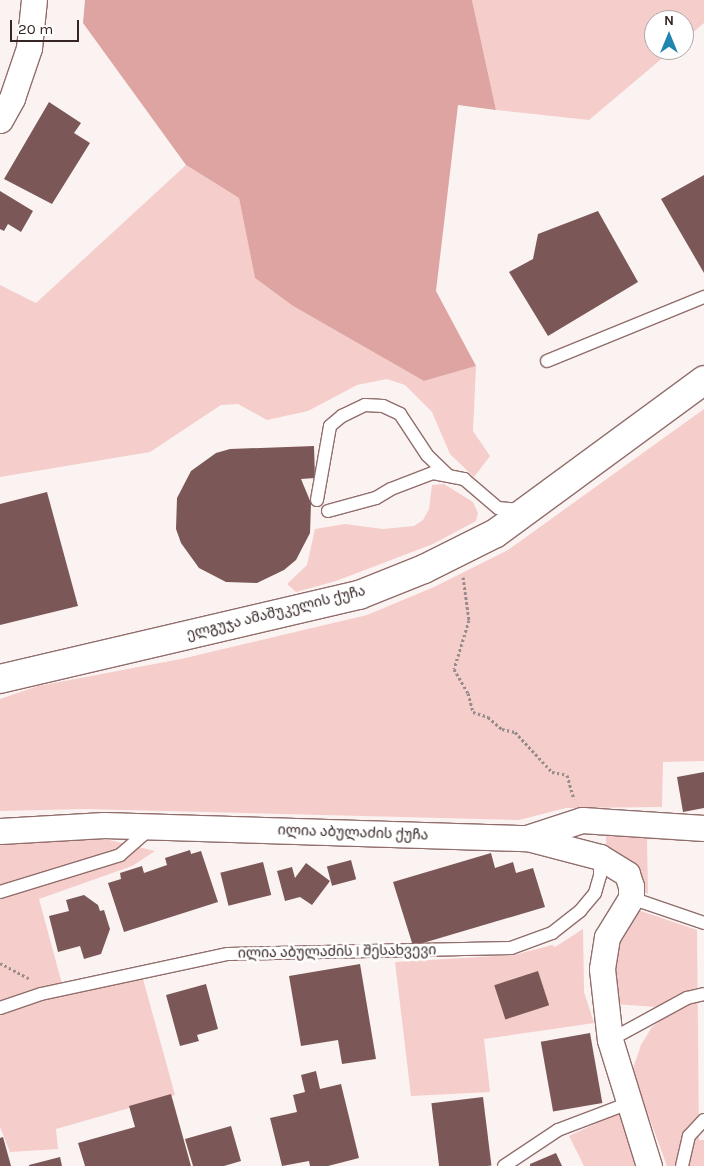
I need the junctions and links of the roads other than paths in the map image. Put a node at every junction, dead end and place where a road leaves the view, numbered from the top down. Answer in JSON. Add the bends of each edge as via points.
{"nodes":[{"id":1,"x":34,"y":0,"type":"edge"},
{"id":2,"x":0,"y":120,"type":"edge"},
{"id":3,"x":704,"y":297,"type":"edge"},
{"id":4,"x":547,"y":361,"type":"dead end"},
{"id":5,"x":704,"y":380,"type":"edge"},
{"id":6,"x":447,"y":474,"type":"junction"},
{"id":7,"x":317,"y":500,"type":"dead end"},
{"id":8,"x":528,"y":510,"type":"junction"},
{"id":9,"x":328,"y":511,"type":"dead end"},
{"id":10,"x":0,"y":679,"type":"edge"},
{"id":11,"x":151,"y":828,"type":"junction"},
{"id":12,"x":704,"y":828,"type":"edge"},
{"id":13,"x":0,"y":832,"type":"edge"},
{"id":14,"x":528,"y":838,"type":"junction"},
{"id":15,"x":600,"y":857,"type":"junction"},
{"id":16,"x":0,"y":892,"type":"edge"},
{"id":17,"x":631,"y":898,"type":"junction"},
{"id":18,"x":704,"y":923,"type":"edge"},
{"id":19,"x":704,"y":994,"type":"edge"},
{"id":20,"x":0,"y":1008,"type":"edge"},
{"id":21,"x":610,"y":1040,"type":"junction"},
{"id":22,"x":629,"y":1103,"type":"junction"},
{"id":23,"x":704,"y":1120,"type":"edge"},
{"id":24,"x":504,"y":1166,"type":"edge"},
{"id":25,"x":649,"y":1166,"type":"edge"},
{"id":26,"x":682,"y":1166,"type":"edge"}],
"edges":[{"from":1,"to":2,"type":"street","via":[[29,48],[12,98]]},
{"from":3,"to":4,"type":"lane"},
{"from":5,"to":8,"type":"main road","name":"ელგუჯა ამაშუკელის ქუჩა"},
{"from":6,"to":7,"type":"lane","via":[[427,456],[400,414],[383,406],[365,405],[330,426]]},
{"from":6,"to":8,"type":"lane","via":[[464,480],[498,508]]},
{"from":6,"to":9,"type":"lane","via":[[416,477],[376,498]]},
{"from":8,"to":10,"type":"main road","name":"ელგუჯა ამაშუკელის ქუჩა","via":[[496,533],[424,569],[359,595]]},
{"from":11,"to":13,"type":"street","name":"ილია აბულაძის ქუჩა","via":[[104,825]]},
{"from":11,"to":14,"type":"street","name":"ილია აბულაძის ქუჩა"},
{"from":11,"to":16,"type":"lane","via":[[120,855]]},
{"from":12,"to":14,"type":"street","name":"ილია აბულაძის ქუჩა","via":[[582,820]]},
{"from":14,"to":15,"type":"street"},
{"from":15,"to":17,"type":"street","via":[[627,874]]},
{"from":15,"to":20,"type":"lane","name":"ილია აბულაძის I შესახვევი","via":[[600,876],[595,893],[580,911],[552,933],[511,948],[228,954],[40,994]]},
{"from":17,"to":18,"type":"lane"},
{"from":17,"to":21,"type":"street","via":[[607,936],[602,969]]},
{"from":19,"to":21,"type":"lane","via":[[687,998]]},
{"from":21,"to":22,"type":"street"},
{"from":22,"to":24,"type":"lane","via":[[558,1130]]},
{"from":22,"to":25,"type":"street"},
{"from":23,"to":26,"type":"lane","via":[[689,1136]]}]}
